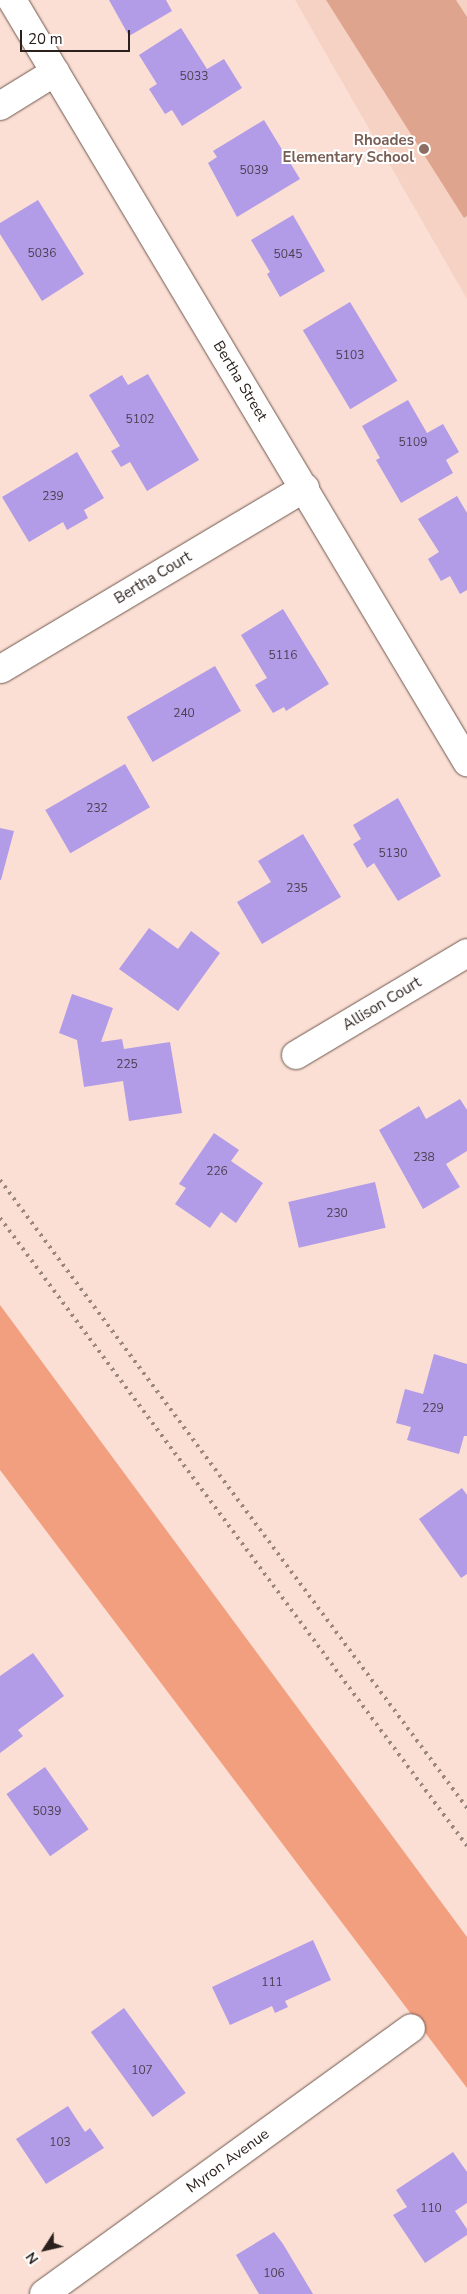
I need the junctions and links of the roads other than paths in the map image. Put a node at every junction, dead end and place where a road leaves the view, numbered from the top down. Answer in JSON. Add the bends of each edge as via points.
{"nodes":[{"id":1,"x":12,"y":0,"type":"edge"},
{"id":2,"x":55,"y":72,"type":"junction"},
{"id":3,"x":0,"y":106,"type":"edge"},
{"id":4,"x":305,"y":488,"type":"junction"},
{"id":5,"x":0,"y":668,"type":"edge"},
{"id":6,"x":467,"y":762,"type":"edge"},
{"id":7,"x":467,"y":953,"type":"edge"},
{"id":8,"x":296,"y":1055,"type":"dead end"},
{"id":9,"x":411,"y":2028,"type":"dead end"},
{"id":10,"x":44,"y":2294,"type":"edge"}],
"edges":[{"from":1,"to":2,"type":"street","name":"Bertha Street"},
{"from":2,"to":3,"type":"street"},
{"from":2,"to":4,"type":"street","name":"Bertha Street"},
{"from":4,"to":5,"type":"street","name":"Bertha Court"},
{"from":4,"to":6,"type":"street","name":"Bertha Street"},
{"from":7,"to":8,"type":"street","name":"Allison Court"},
{"from":9,"to":10,"type":"street","name":"Myron Avenue"}]}
